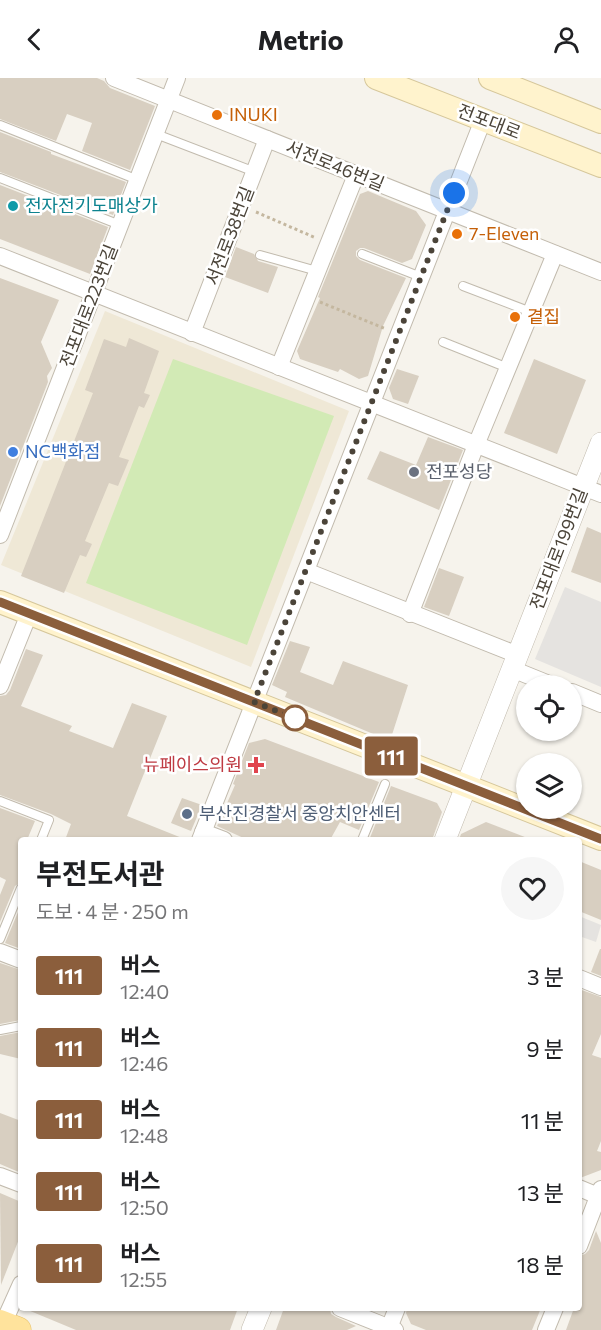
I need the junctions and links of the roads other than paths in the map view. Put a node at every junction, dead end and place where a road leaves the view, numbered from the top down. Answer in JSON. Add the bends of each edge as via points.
{"nodes":[{"id":1,"x":114,"y":78,"type":"edge"},
{"id":2,"x":177,"y":78,"type":"edge"},
{"id":3,"x":376,"y":78,"type":"edge"},
{"id":4,"x":495,"y":79,"type":"edge"},
{"id":5,"x":169,"y":100,"type":"junction"},
{"id":6,"x":483,"y":120,"type":"junction"},
{"id":7,"x":601,"y":122,"type":"edge"},
{"id":8,"x":0,"y":125,"type":"edge"},
{"id":9,"x":156,"y":134,"type":"junction"},
{"id":10,"x":267,"y":139,"type":"junction"},
{"id":11,"x":601,"y":166,"type":"edge"},
{"id":12,"x":255,"y":172,"type":"junction"},
{"id":13,"x":356,"y":175,"type":"junction"},
{"id":14,"x":0,"y":178,"type":"edge"},
{"id":15,"x":138,"y":180,"type":"junction"},
{"id":16,"x":447,"y":211,"type":"junction"},
{"id":17,"x":120,"y":225,"type":"junction"},
{"id":18,"x":362,"y":254,"type":"dead end"},
{"id":19,"x":555,"y":254,"type":"junction"},
{"id":20,"x":260,"y":255,"type":"dead end"},
{"id":21,"x":0,"y":256,"type":"edge"},
{"id":22,"x":317,"y":271,"type":"junction"},
{"id":23,"x":601,"y":272,"type":"edge"},
{"id":24,"x":421,"y":278,"type":"junction"},
{"id":25,"x":463,"y":286,"type":"dead end"},
{"id":26,"x":93,"y":294,"type":"junction"},
{"id":27,"x":531,"y":312,"type":"junction"},
{"id":28,"x":192,"y":333,"type":"junction"},
{"id":29,"x":443,"y":342,"type":"dead end"},
{"id":30,"x":279,"y":367,"type":"junction"},
{"id":31,"x":508,"y":368,"type":"junction"},
{"id":32,"x":371,"y":404,"type":"junction"},
{"id":33,"x":601,"y":443,"type":"edge"},
{"id":34,"x":476,"y":445,"type":"junction"},
{"id":35,"x":592,"y":491,"type":"edge"},
{"id":36,"x":0,"y":535,"type":"edge"},
{"id":37,"x":306,"y":571,"type":"junction"},
{"id":38,"x":0,"y":602,"type":"edge"},
{"id":39,"x":30,"y":614,"type":"junction"},
{"id":40,"x":410,"y":614,"type":"junction"},
{"id":41,"x":515,"y":662,"type":"junction"},
{"id":42,"x":536,"y":675,"type":"edge"},
{"id":43,"x":0,"y":686,"type":"edge"},
{"id":44,"x":582,"y":696,"type":"edge"},
{"id":45,"x":254,"y":702,"type":"junction"},
{"id":46,"x":601,"y":704,"type":"edge"},
{"id":47,"x":385,"y":784,"type":"dead end"},
{"id":48,"x":466,"y":786,"type":"junction"},
{"id":49,"x":0,"y":801,"type":"edge"},
{"id":50,"x":202,"y":836,"type":"edge"},
{"id":51,"x":42,"y":837,"type":"edge"},
{"id":52,"x":363,"y":837,"type":"edge"},
{"id":53,"x":446,"y":837,"type":"edge"},
{"id":54,"x":601,"y":839,"type":"edge"},
{"id":55,"x":18,"y":897,"type":"edge"},
{"id":56,"x":0,"y":950,"type":"edge"},
{"id":57,"x":18,"y":959,"type":"edge"},
{"id":58,"x":582,"y":979,"type":"edge"},
{"id":59,"x":601,"y":987,"type":"edge"},
{"id":60,"x":18,"y":1027,"type":"edge"},
{"id":61,"x":0,"y":1030,"type":"edge"},
{"id":62,"x":0,"y":1176,"type":"edge"},
{"id":63,"x":18,"y":1183,"type":"edge"},
{"id":64,"x":582,"y":1189,"type":"edge"},
{"id":65,"x":600,"y":1192,"type":"edge"},
{"id":66,"x":582,"y":1238,"type":"edge"},
{"id":67,"x":18,"y":1293,"type":"edge"},
{"id":68,"x":260,"y":1311,"type":"edge"},
{"id":69,"x":347,"y":1311,"type":"edge"},
{"id":70,"x":396,"y":1311,"type":"edge"},
{"id":71,"x":554,"y":1311,"type":"edge"},
{"id":72,"x":7,"y":1326,"type":"edge"},
{"id":73,"x":392,"y":1329,"type":"edge"},
{"id":74,"x":252,"y":1330,"type":"edge"},
{"id":75,"x":546,"y":1330,"type":"edge"}],
"edges":[{"from":1,"to":5,"type":"street","name":"서전로46번길"},
{"from":2,"to":5,"type":"street","name":"전포대로223번길"},
{"from":3,"to":6,"type":"main road","name":"전포대로"},
{"from":4,"to":7,"type":"main road"},
{"from":5,"to":9,"type":"street","name":"전포대로223번길"},
{"from":5,"to":10,"type":"street","name":"서전로46번길"},
{"from":6,"to":11,"type":"main road","name":"전포대로"},
{"from":6,"to":16,"type":"street"},
{"from":8,"to":15,"type":"lane"},
{"from":9,"to":12,"type":"lane"},
{"from":9,"to":15,"type":"street","name":"전포대로223번길"},
{"from":10,"to":12,"type":"street","name":"서전로38번길"},
{"from":10,"to":13,"type":"street","name":"서전로46번길"},
{"from":12,"to":28,"type":"street","name":"서전로38번길"},
{"from":13,"to":16,"type":"street","name":"서전로46번길"},
{"from":13,"to":22,"type":"street"},
{"from":14,"to":17,"type":"lane"},
{"from":15,"to":17,"type":"street","name":"전포대로223번길"},
{"from":16,"to":19,"type":"street","name":"서전로46번길"},
{"from":16,"to":24,"type":"street"},
{"from":17,"to":26,"type":"street","name":"전포대로223번길"},
{"from":18,"to":24,"type":"lane"},
{"from":19,"to":23,"type":"street","name":"서전로46번길"},
{"from":19,"to":27,"type":"street"},
{"from":20,"to":22,"type":"lane"},
{"from":21,"to":26,"type":"street"},
{"from":22,"to":30,"type":"street"},
{"from":24,"to":32,"type":"street"},
{"from":25,"to":27,"type":"lane"},
{"from":26,"to":28,"type":"street"},
{"from":26,"to":36,"type":"street","name":"전포대로223번길"},
{"from":27,"to":31,"type":"street"},
{"from":28,"to":30,"type":"street"},
{"from":29,"to":31,"type":"lane"},
{"from":30,"to":32,"type":"street"},
{"from":31,"to":34,"type":"street"},
{"from":32,"to":34,"type":"street"},
{"from":32,"to":37,"type":"street"},
{"from":33,"to":35,"type":"street","name":"전포대로199번길"},
{"from":34,"to":35,"type":"street"},
{"from":34,"to":40,"type":"street"},
{"from":35,"to":41,"type":"street","name":"전포대로199번길"},
{"from":37,"to":40,"type":"street"},
{"from":37,"to":45,"type":"street"},
{"from":38,"to":39,"type":"main road"},
{"from":39,"to":43,"type":"street"},
{"from":39,"to":45,"type":"main road"},
{"from":40,"to":41,"type":"street"},
{"from":41,"to":42,"type":"street"},
{"from":41,"to":48,"type":"street","name":"전포대로199번길"},
{"from":44,"to":46,"type":"street"},
{"from":45,"to":48,"type":"main road"},
{"from":45,"to":50,"type":"street"},
{"from":47,"to":52,"type":"lane"},
{"from":48,"to":53,"type":"street","name":"전포대로199번길"},
{"from":48,"to":54,"type":"main road"},
{"from":49,"to":51,"type":"lane","via":[[49,820]]},
{"from":55,"to":56,"type":"lane"},
{"from":56,"to":57,"type":"street"},
{"from":58,"to":59,"type":"street"},
{"from":60,"to":61,"type":"lane"},
{"from":62,"to":63,"type":"street"},
{"from":64,"to":65,"type":"street"},
{"from":65,"to":66,"type":"street"},
{"from":67,"to":72,"type":"street"},
{"from":68,"to":74,"type":"street"},
{"from":69,"to":73,"type":"street"},
{"from":70,"to":73,"type":"street"},
{"from":71,"to":75,"type":"street"}]}
